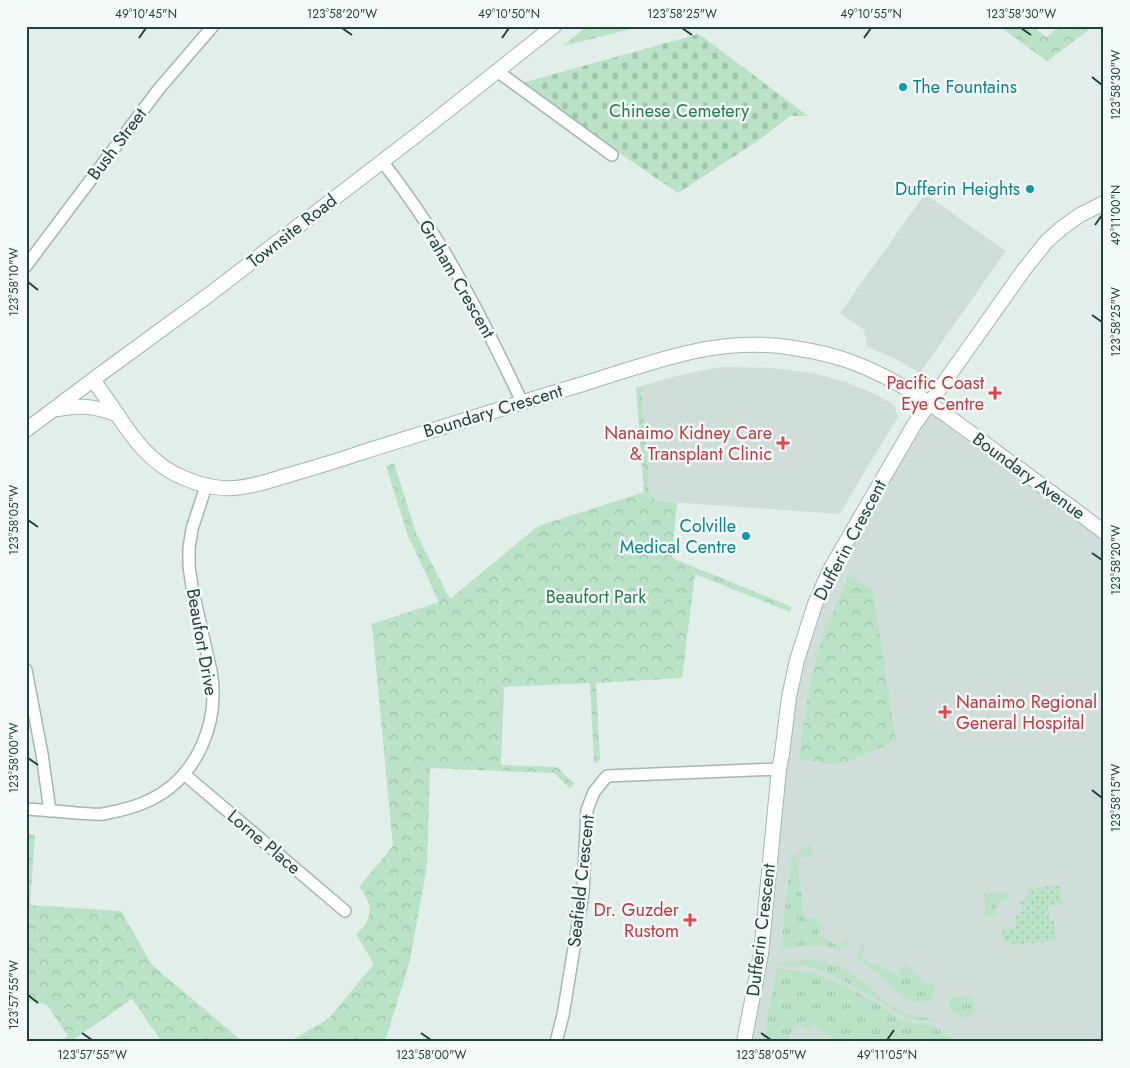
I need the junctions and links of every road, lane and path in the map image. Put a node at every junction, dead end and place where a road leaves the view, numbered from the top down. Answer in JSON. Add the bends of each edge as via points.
{"nodes":[{"id":1,"x":213,"y":26,"type":"edge"},
{"id":2,"x":554,"y":26,"type":"edge"},
{"id":3,"x":497,"y":71,"type":"junction"},
{"id":4,"x":612,"y":155,"type":"dead end"},
{"id":5,"x":382,"y":162,"type":"junction"},
{"id":6,"x":1104,"y":203,"type":"edge"},
{"id":7,"x":26,"y":266,"type":"edge"},
{"id":8,"x":93,"y":380,"type":"junction"},
{"id":9,"x":522,"y":402,"type":"junction"},
{"id":10,"x":929,"y":403,"type":"junction"},
{"id":11,"x":55,"y":409,"type":"junction"},
{"id":12,"x":118,"y":415,"type":"junction"},
{"id":13,"x":26,"y":430,"type":"edge"},
{"id":14,"x":206,"y":486,"type":"junction"},
{"id":15,"x":1104,"y":532,"type":"edge"},
{"id":16,"x":26,"y":670,"type":"edge"},
{"id":17,"x":779,"y":768,"type":"junction"},
{"id":18,"x":184,"y":774,"type":"junction"},
{"id":19,"x":26,"y":809,"type":"edge"},
{"id":20,"x":50,"y":811,"type":"junction"},
{"id":21,"x":345,"y":911,"type":"dead end"},
{"id":22,"x":556,"y":1042,"type":"edge"},
{"id":23,"x":744,"y":1042,"type":"edge"}],
"edges":[{"from":1,"to":7,"type":"street","name":"Bush Street","via":[[158,90]]},
{"from":2,"to":3,"type":"street","name":"Townsite Road"},
{"from":3,"to":4,"type":"street"},
{"from":3,"to":5,"type":"street","name":"Townsite Road"},
{"from":5,"to":8,"type":"street","name":"Townsite Road"},
{"from":5,"to":9,"type":"street","name":"Graham Crescent","via":[[444,252]]},
{"from":6,"to":10,"type":"street","name":"Dufferin Crescent","via":[[1071,221],[1040,249]]},
{"from":8,"to":11,"type":"street","name":"Townsite Road"},
{"from":8,"to":12,"type":"street","name":"Boundary Crescent"},
{"from":9,"to":10,"type":"street","name":"Boundary Crescent","via":[[682,353],[749,344],[795,348],[848,361]]},
{"from":9,"to":14,"type":"street","name":"Boundary Crescent","via":[[254,486]]},
{"from":10,"to":15,"type":"street","name":"Boundary Avenue"},
{"from":10,"to":17,"type":"street","name":"Dufferin Crescent","via":[[838,556],[816,604],[797,660]]},
{"from":11,"to":12,"type":"street","via":[[89,406]]},
{"from":11,"to":13,"type":"street","name":"Townsite Road"},
{"from":12,"to":14,"type":"street","name":"Boundary Crescent","via":[[150,457],[165,469]]},
{"from":14,"to":18,"type":"street","name":"Beaufort Drive","via":[[192,529],[189,566],[213,682],[213,703],[204,742]]},
{"from":16,"to":20,"type":"street"},
{"from":17,"to":22,"type":"street","name":"Seafield Crescent","via":[[607,776],[594,792],[587,810],[583,893]]},
{"from":17,"to":23,"type":"street","name":"Dufferin Crescent","via":[[760,954]]},
{"from":18,"to":20,"type":"street","name":"Beaufort Drive","via":[[151,800],[130,808],[100,814]]},
{"from":18,"to":21,"type":"street","name":"Lorne Place"},
{"from":19,"to":20,"type":"street","name":"Beaufort Drive"}]}
